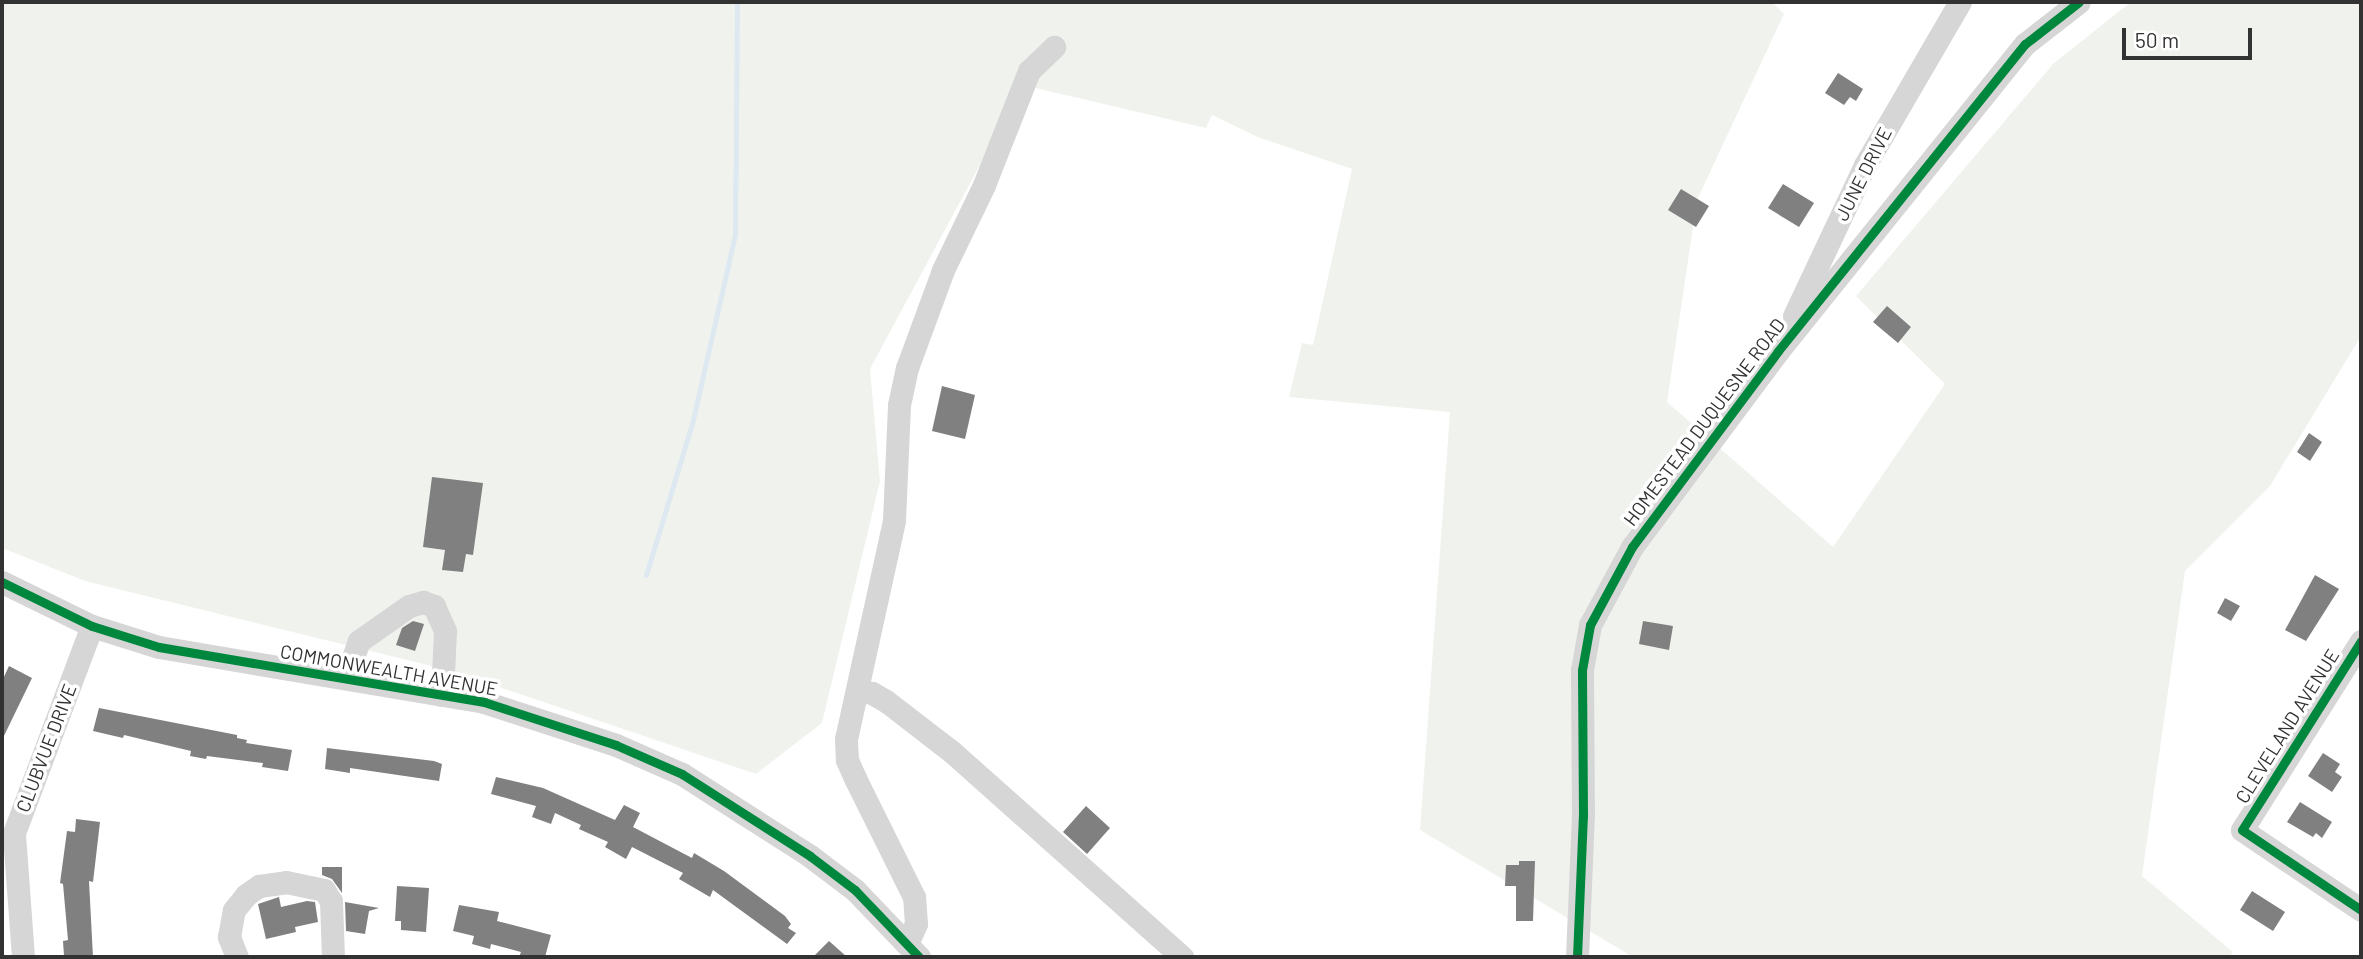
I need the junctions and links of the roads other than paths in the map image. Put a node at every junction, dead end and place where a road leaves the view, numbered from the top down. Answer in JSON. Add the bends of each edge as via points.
{"nodes":[{"id":1,"x":1959,"y":2,"type":"edge"},
{"id":2,"x":2079,"y":2,"type":"edge"},
{"id":3,"x":1054,"y":47,"type":"dead end"},
{"id":4,"x":1778,"y":351,"type":"junction"},
{"id":5,"x":2,"y":582,"type":"edge"},
{"id":6,"x":92,"y":626,"type":"junction"},
{"id":7,"x":2361,"y":641,"type":"edge"},
{"id":8,"x":346,"y":678,"type":"junction"},
{"id":9,"x":858,"y":691,"type":"junction"},
{"id":10,"x":442,"y":695,"type":"junction"},
{"id":11,"x":2361,"y":910,"type":"edge"},
{"id":12,"x":913,"y":951,"type":"edge"},
{"id":13,"x":23,"y":957,"type":"edge"},
{"id":14,"x":237,"y":957,"type":"edge"},
{"id":15,"x":333,"y":957,"type":"edge"},
{"id":16,"x":1182,"y":957,"type":"edge"},
{"id":17,"x":1577,"y":957,"type":"edge"}],
"edges":[{"from":1,"to":4,"type":"street","name":"JUNE DRIVE","via":[[1865,165]]},
{"from":2,"to":4,"type":"street","name":"HOMESTEAD DUQUESNE ROAD","via":[[2025,44]]},
{"from":3,"to":9,"type":"street","via":[[1029,71],[984,186],[943,271],[907,368],[900,405],[894,520]]},
{"from":4,"to":17,"type":"street","name":"HOMESTEAD DUQUESNE ROAD","via":[[1632,547],[1590,625],[1582,670],[1583,815]]},
{"from":5,"to":6,"type":"street","name":"COMMONWEALTH AVENUE"},
{"from":6,"to":8,"type":"street","name":"COMMONWEALTH AVENUE","via":[[159,647]]},
{"from":6,"to":13,"type":"street","name":"CLUBVUE DRIVE","via":[[14,833]]},
{"from":7,"to":11,"type":"street","name":"CLEVELAND AVENUE","via":[[2242,830]]},
{"from":8,"to":10,"type":"street","name":"COMMONWEALTH AVENUE"},
{"from":8,"to":10,"type":"street","via":[[359,641],[409,606],[424,602],[434,607],[445,631]]},
{"from":9,"to":12,"type":"street","via":[[846,739],[847,760],[914,897]]},
{"from":9,"to":16,"type":"street","via":[[886,701],[951,751]]},
{"from":10,"to":12,"type":"street","name":"COMMONWEALTH AVENUE","via":[[554,723],[682,774],[855,890]]},
{"from":14,"to":15,"type":"street","via":[[229,937],[234,910],[259,886],[286,882],[324,890],[331,901]]}]}
